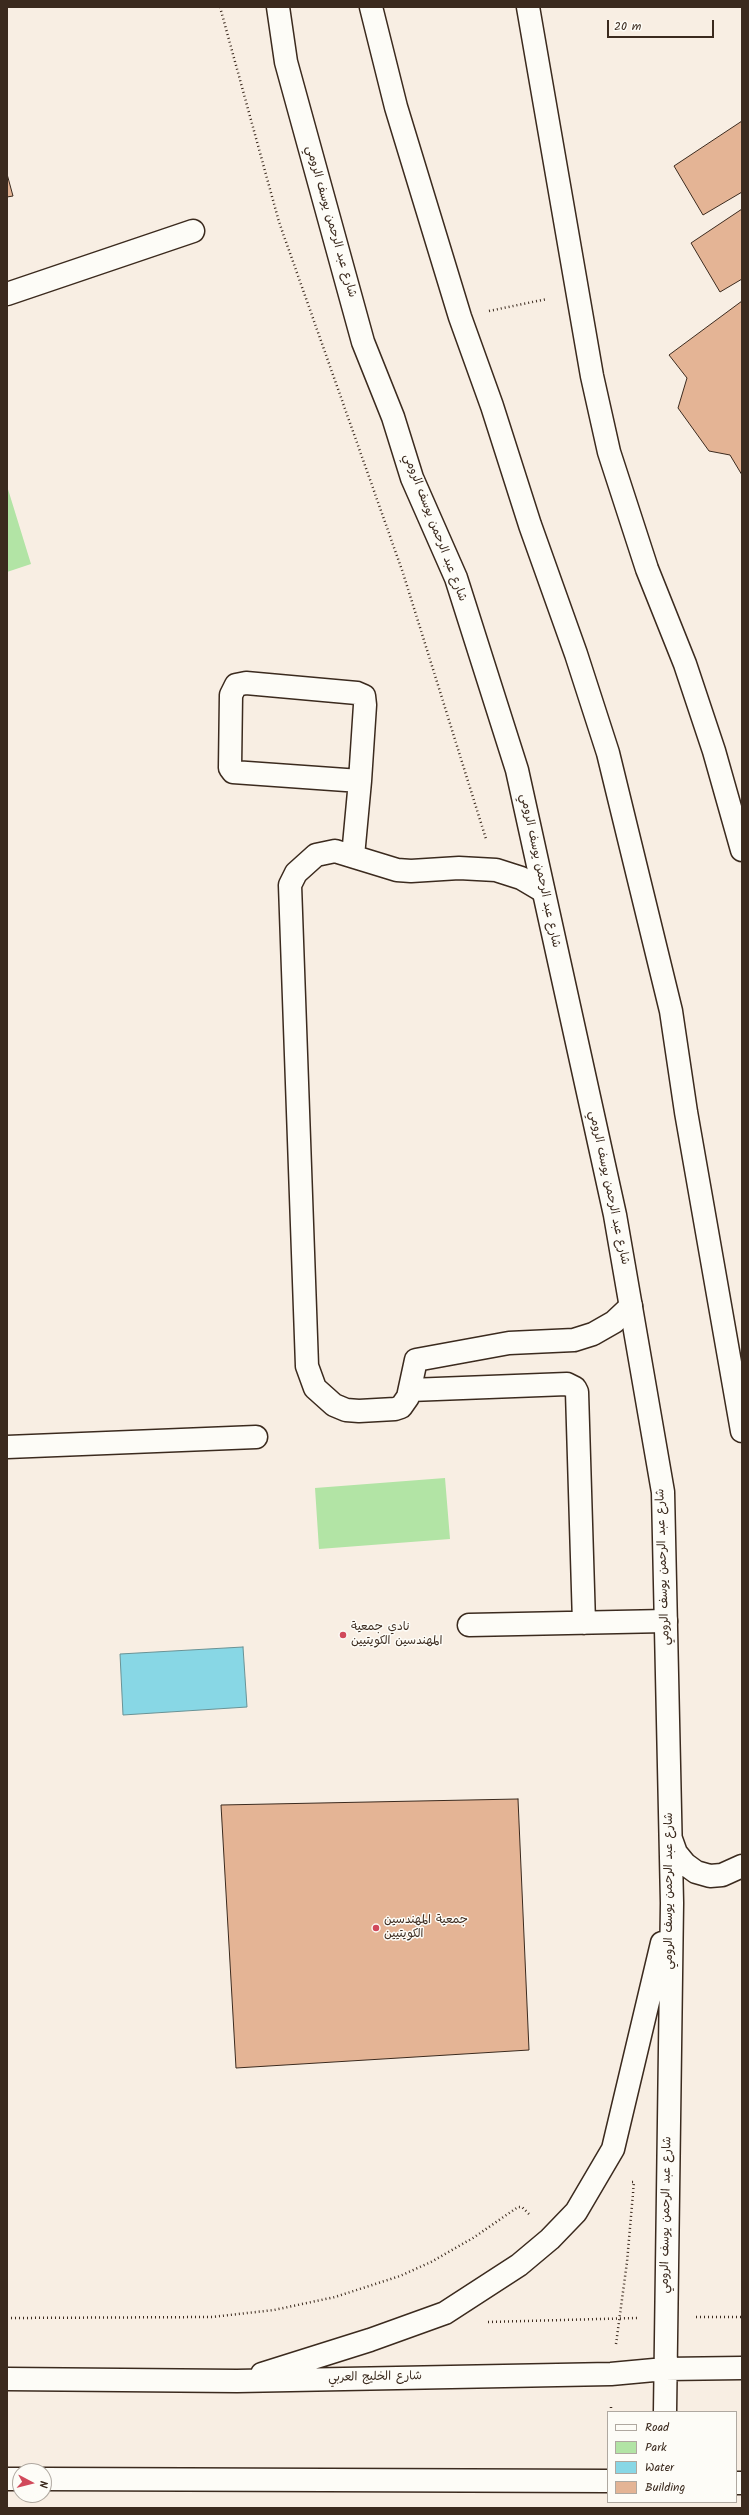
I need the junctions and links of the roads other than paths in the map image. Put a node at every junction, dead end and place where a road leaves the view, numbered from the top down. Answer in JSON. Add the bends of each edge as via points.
{"nodes":[{"id":1,"x":278,"y":7,"type":"edge"},
{"id":2,"x":371,"y":7,"type":"edge"},
{"id":3,"x":528,"y":7,"type":"edge"},
{"id":4,"x":193,"y":231,"type":"dead end"},
{"id":5,"x":7,"y":294,"type":"edge"},
{"id":6,"x":360,"y":781,"type":"junction"},
{"id":7,"x":742,"y":850,"type":"edge"},
{"id":8,"x":353,"y":856,"type":"junction"},
{"id":9,"x":544,"y":891,"type":"junction"},
{"id":10,"x":631,"y":1306,"type":"junction"},
{"id":11,"x":727,"y":1349,"type":"junction"},
{"id":12,"x":742,"y":1368,"type":"edge"},
{"id":13,"x":410,"y":1390,"type":"junction"},
{"id":14,"x":742,"y":1431,"type":"edge"},
{"id":15,"x":256,"y":1436,"type":"dead end"},
{"id":16,"x":7,"y":1447,"type":"edge"},
{"id":17,"x":666,"y":1621,"type":"junction"},
{"id":18,"x":584,"y":1623,"type":"junction"},
{"id":19,"x":469,"y":1625,"type":"dead end"},
{"id":20,"x":670,"y":1826,"type":"junction"},
{"id":21,"x":742,"y":1866,"type":"edge"},
{"id":22,"x":672,"y":1903,"type":"junction"},
{"id":23,"x":742,"y":2368,"type":"edge"},
{"id":24,"x":665,"y":2369,"type":"junction"},
{"id":25,"x":7,"y":2379,"type":"edge"},
{"id":26,"x":237,"y":2381,"type":"junction"},
{"id":27,"x":665,"y":2411,"type":"edge"},
{"id":28,"x":52,"y":2479,"type":"edge"},
{"id":29,"x":607,"y":2481,"type":"edge"}],
"edges":[{"from":1,"to":9,"type":"main road","name":"شارع عبد الرحمن يوسف الرومي","via":[[286,62],[363,342],[393,417],[412,478],[456,578],[517,770]]},
{"from":2,"to":11,"type":"main road","via":[[396,107],[460,317],[608,753],[671,1011]]},
{"from":3,"to":7,"type":"main road","via":[[609,452],[647,569],[685,664],[714,751]]},
{"from":4,"to":5,"type":"main road"},
{"from":6,"to":6,"type":"main road","via":[[364,696],[357,693],[246,683],[236,685],[231,695],[230,768],[233,772]]},
{"from":6,"to":8,"type":"main road"},
{"from":8,"to":9,"type":"main road","via":[[411,871],[459,868],[496,870],[520,878]]},
{"from":8,"to":13,"type":"main road","via":[[336,851],[316,855],[296,873],[290,885],[307,1366],[315,1388],[323,1398],[346,1410],[401,1407]]},
{"from":9,"to":10,"type":"main road","name":"شارع عبد الرحمن يوسف الرومي","via":[[615,1216]]},
{"from":10,"to":13,"type":"main road","via":[[614,1322],[574,1340],[509,1343],[416,1360]]},
{"from":10,"to":17,"type":"main road","name":"شارع عبد الرحمن يوسف الرومي","via":[[663,1492]]},
{"from":11,"to":12,"type":"main road"},
{"from":11,"to":14,"type":"main road"},
{"from":13,"to":18,"type":"main road","via":[[567,1384],[575,1388]]},
{"from":15,"to":16,"type":"main road"},
{"from":17,"to":18,"type":"main road"},
{"from":17,"to":20,"type":"main road","name":"شارع عبد الرحمن يوسف الرومي"},
{"from":18,"to":19,"type":"main road"},
{"from":20,"to":21,"type":"main road","via":[[671,1840],[676,1853],[696,1872],[710,1876],[722,1875]]},
{"from":20,"to":22,"type":"main road","name":"شارع عبد الرحمن يوسف الرومي"},
{"from":22,"to":24,"type":"main road","name":"شارع عبد الرحمن يوسف الرومي"},
{"from":22,"to":26,"type":"main road","via":[[613,2149],[576,2212],[550,2239],[519,2265],[445,2313],[370,2340]]},
{"from":23,"to":24,"type":"main road","name":"شارع الخليج العربي"},
{"from":24,"to":26,"type":"main road","name":"شارع الخليج العربي","via":[[611,2374]]},
{"from":24,"to":27,"type":"main road","name":"شارع عبد الرحمن يوسف الرومي"},
{"from":25,"to":26,"type":"main road","name":"شارع الخليج العربي"},
{"from":28,"to":29,"type":"main road"}]}
